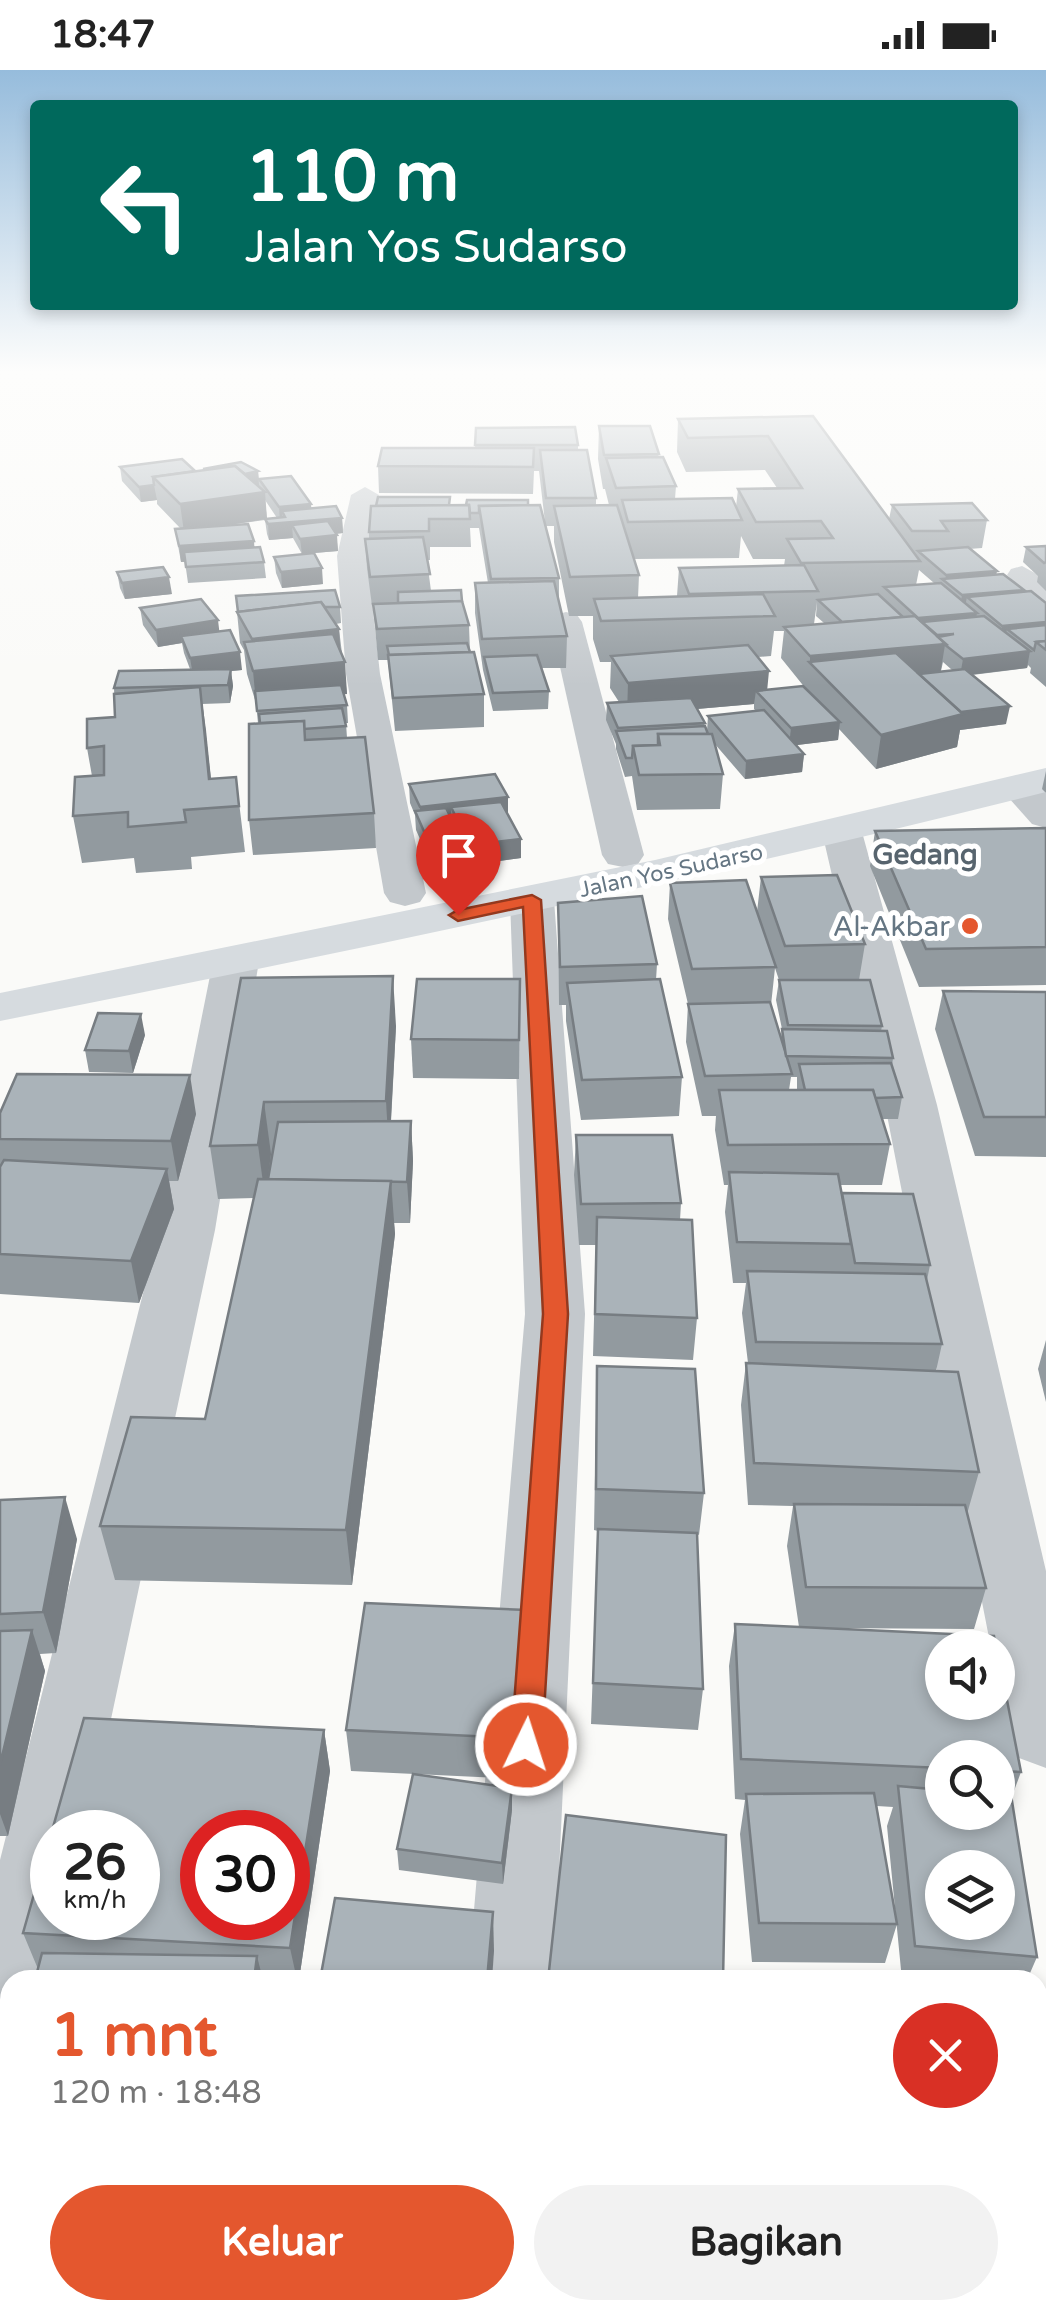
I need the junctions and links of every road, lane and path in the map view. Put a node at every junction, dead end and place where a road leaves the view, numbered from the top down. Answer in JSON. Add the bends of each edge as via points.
{"nodes":[{"id":1,"x":365,"y":496,"type":"dead end"},
{"id":2,"x":566,"y":622,"type":"edge"},
{"id":3,"x":1046,"y":750,"type":"edge"},
{"id":4,"x":1037,"y":794,"type":"edge"},
{"id":5,"x":867,"y":815,"type":"junction"},
{"id":6,"x":623,"y":854,"type":"junction"},
{"id":7,"x":404,"y":893,"type":"junction"},
{"id":8,"x":532,"y":900,"type":"junction"},
{"id":9,"x":236,"y":961,"type":"junction"},
{"id":10,"x":0,"y":974,"type":"edge"},
{"id":11,"x":0,"y":1007,"type":"edge"},
{"id":12,"x":1046,"y":1734,"type":"edge"},
{"id":13,"x":15,"y":1970,"type":"edge"},
{"id":14,"x":512,"y":1970,"type":"edge"}],
"edges":[{"from":1,"to":7,"type":"street","via":[[352,556],[363,674]]},
{"from":2,"to":6,"type":"street"},
{"from":3,"to":5,"type":"main road","name":"Jalan Yos Sudarso"},
{"from":4,"to":5,"type":"main road","name":"Jalan Yos Sudarso"},
{"from":5,"to":6,"type":"main road","name":"Jalan Yos Sudarso"},
{"from":5,"to":8,"type":"main road","name":"Jalan Yos Sudarso"},
{"from":5,"to":12,"type":"street","via":[[911,1105]]},
{"from":6,"to":7,"type":"main road","name":"Jalan Yos Sudarso"},
{"from":7,"to":10,"type":"main road","name":"Jalan Yos Sudarso"},
{"from":8,"to":9,"type":"main road","name":"Jalan Yos Sudarso"},
{"from":8,"to":14,"type":"street","via":[[555,1314]]},
{"from":9,"to":11,"type":"main road","name":"Jalan Yos Sudarso"},
{"from":9,"to":13,"type":"street","via":[[187,1230]]}]}
